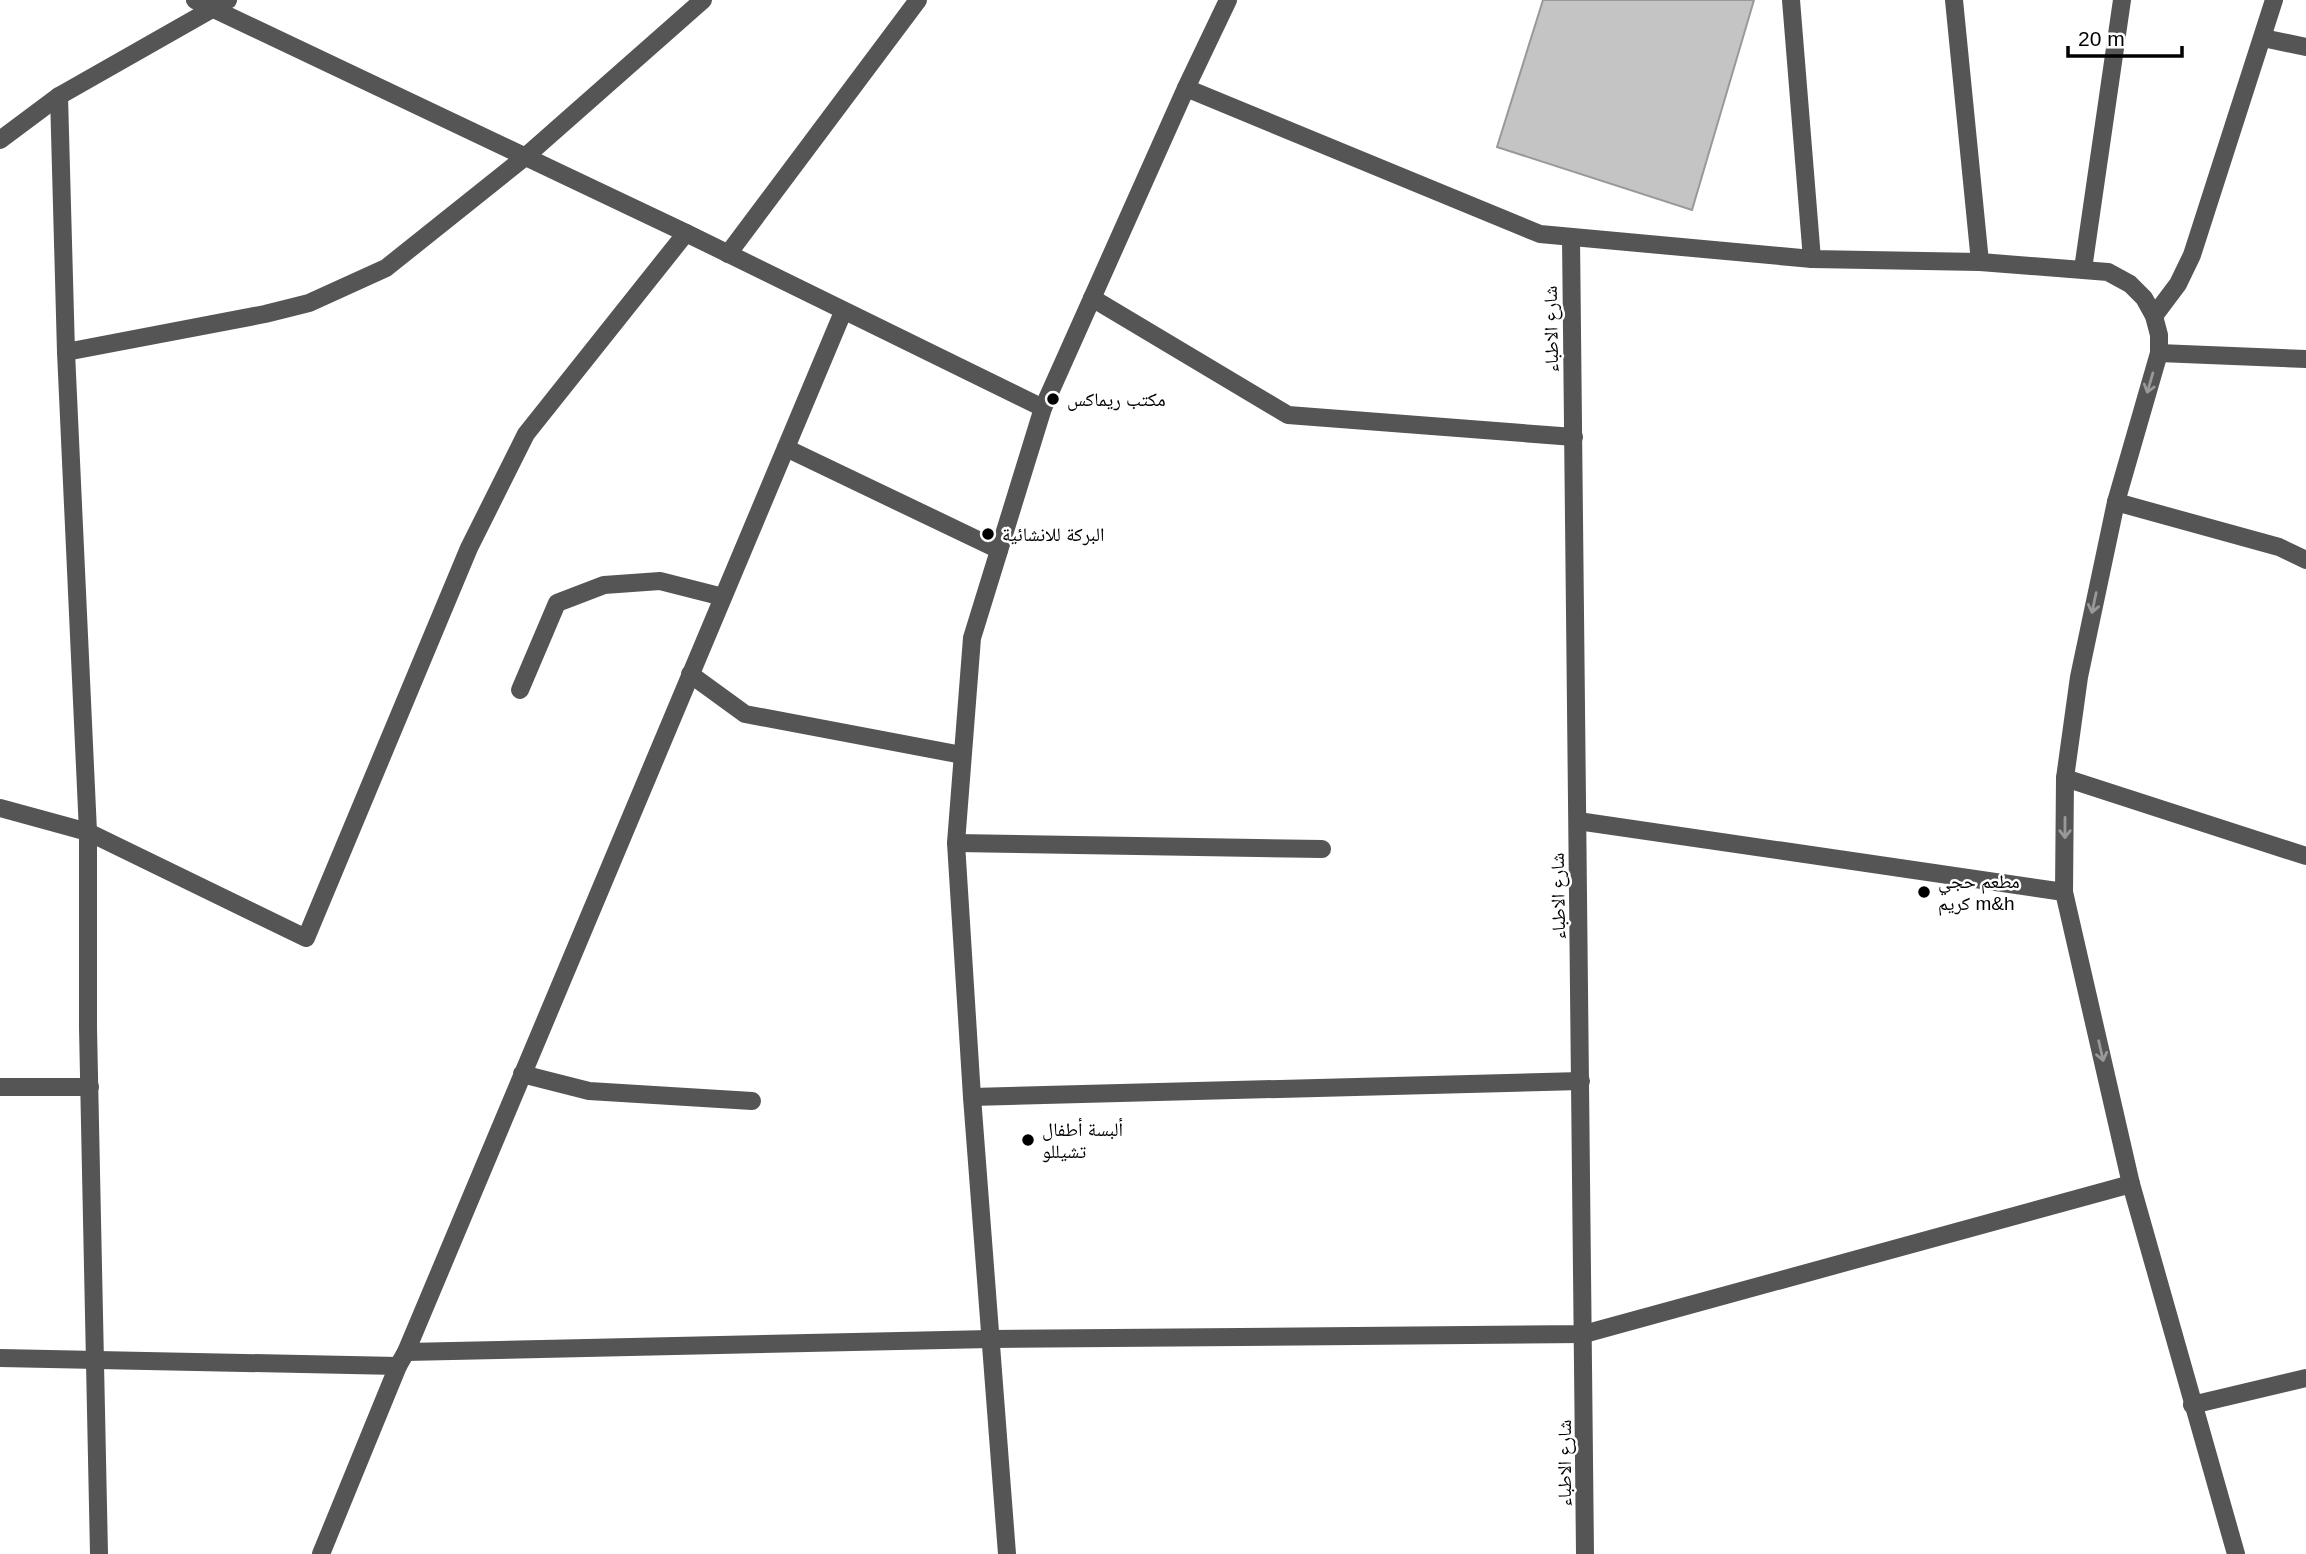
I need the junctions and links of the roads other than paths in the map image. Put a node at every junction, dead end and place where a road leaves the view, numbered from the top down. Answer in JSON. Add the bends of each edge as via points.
{"nodes":[{"id":1,"x":195,"y":0,"type":"edge"},
{"id":2,"x":703,"y":0,"type":"edge"},
{"id":3,"x":918,"y":0,"type":"edge"},
{"id":4,"x":1228,"y":0,"type":"edge"},
{"id":5,"x":1791,"y":0,"type":"edge"},
{"id":6,"x":1954,"y":0,"type":"edge"},
{"id":7,"x":2122,"y":0,"type":"edge"},
{"id":8,"x":2274,"y":0,"type":"edge"},
{"id":9,"x":220,"y":4,"type":"edge"},
{"id":10,"x":2263,"y":38,"type":"junction"},
{"id":11,"x":2306,"y":47,"type":"edge"},
{"id":12,"x":1186,"y":88,"type":"junction"},
{"id":13,"x":59,"y":96,"type":"junction"},
{"id":14,"x":0,"y":140,"type":"edge"},
{"id":15,"x":525,"y":157,"type":"junction"},
{"id":16,"x":686,"y":233,"type":"junction"},
{"id":17,"x":1571,"y":237,"type":"junction"},
{"id":18,"x":728,"y":254,"type":"junction"},
{"id":19,"x":1812,"y":259,"type":"junction"},
{"id":20,"x":1980,"y":262,"type":"junction"},
{"id":21,"x":2083,"y":269,"type":"junction"},
{"id":22,"x":1092,"y":298,"type":"junction"},
{"id":23,"x":843,"y":312,"type":"junction"},
{"id":24,"x":2154,"y":316,"type":"junction"},
{"id":25,"x":66,"y":352,"type":"junction"},
{"id":26,"x":2159,"y":353,"type":"junction"},
{"id":27,"x":2306,"y":359,"type":"edge"},
{"id":28,"x":1043,"y":408,"type":"junction"},
{"id":29,"x":1574,"y":437,"type":"junction"},
{"id":30,"x":786,"y":447,"type":"junction"},
{"id":31,"x":2116,"y":502,"type":"junction"},
{"id":32,"x":999,"y":550,"type":"junction"},
{"id":33,"x":2306,"y":559,"type":"edge"},
{"id":34,"x":723,"y":597,"type":"junction"},
{"id":35,"x":691,"y":674,"type":"junction"},
{"id":36,"x":520,"y":690,"type":"dead end"},
{"id":37,"x":962,"y":755,"type":"junction"},
{"id":38,"x":2065,"y":778,"type":"junction"},
{"id":39,"x":0,"y":808,"type":"edge"},
{"id":40,"x":1578,"y":821,"type":"junction"},
{"id":41,"x":88,"y":832,"type":"junction"},
{"id":42,"x":956,"y":843,"type":"junction"},
{"id":43,"x":1322,"y":849,"type":"dead end"},
{"id":44,"x":2306,"y":856,"type":"edge"},
{"id":45,"x":2064,"y":892,"type":"junction"},
{"id":46,"x":522,"y":1074,"type":"junction"},
{"id":47,"x":1581,"y":1082,"type":"junction"},
{"id":48,"x":0,"y":1087,"type":"edge"},
{"id":49,"x":90,"y":1087,"type":"junction"},
{"id":50,"x":972,"y":1097,"type":"junction"},
{"id":51,"x":752,"y":1101,"type":"dead end"},
{"id":52,"x":2131,"y":1184,"type":"junction"},
{"id":53,"x":1584,"y":1334,"type":"junction"},
{"id":54,"x":990,"y":1339,"type":"junction"},
{"id":55,"x":0,"y":1358,"type":"edge"},
{"id":56,"x":94,"y":1359,"type":"junction"},
{"id":57,"x":402,"y":1359,"type":"junction"},
{"id":58,"x":2306,"y":1378,"type":"edge"},
{"id":59,"x":2193,"y":1405,"type":"junction"},
{"id":60,"x":99,"y":1554,"type":"edge"},
{"id":61,"x":321,"y":1554,"type":"edge"},
{"id":62,"x":1007,"y":1554,"type":"edge"},
{"id":63,"x":1585,"y":1554,"type":"edge"},
{"id":64,"x":2236,"y":1554,"type":"edge"}],
"edges":[{"from":1,"to":9,"type":"street"},
{"from":2,"to":15,"type":"street"},
{"from":3,"to":18,"type":"street"},
{"from":4,"to":12,"type":"street"},
{"from":5,"to":19,"type":"street"},
{"from":6,"to":20,"type":"street"},
{"from":7,"to":21,"type":"street"},
{"from":8,"to":10,"type":"street"},
{"from":9,"to":13,"type":"street"},
{"from":9,"to":15,"type":"street"},
{"from":10,"to":11,"type":"street"},
{"from":10,"to":24,"type":"street","via":[[2192,255]]},
{"from":12,"to":17,"type":"street","via":[[1540,234]]},
{"from":12,"to":22,"type":"street"},
{"from":13,"to":14,"type":"street"},
{"from":13,"to":25,"type":"street"},
{"from":15,"to":16,"type":"street"},
{"from":15,"to":25,"type":"street","via":[[386,268],[344,289],[265,314]]},
{"from":16,"to":18,"type":"street"},
{"from":16,"to":41,"type":"street","via":[[526,434],[469,548],[306,938]]},
{"from":17,"to":19,"type":"street"},
{"from":17,"to":29,"type":"street","name":"شارع الاطباء"},
{"from":18,"to":23,"type":"street"},
{"from":19,"to":20,"type":"street"},
{"from":20,"to":21,"type":"street"},
{"from":21,"to":24,"type":"street","via":[[2108,272],[2130,284]]},
{"from":22,"to":28,"type":"street"},
{"from":22,"to":29,"type":"street","via":[[1288,415]]},
{"from":23,"to":28,"type":"street"},
{"from":23,"to":30,"type":"street"},
{"from":24,"to":26,"type":"street"},
{"from":25,"to":41,"type":"street"},
{"from":26,"to":27,"type":"street"},
{"from":26,"to":31,"type":"street","one_way":true},
{"from":28,"to":32,"type":"street"},
{"from":29,"to":40,"type":"street","name":"شارع الاطباء"},
{"from":30,"to":32,"type":"street"},
{"from":30,"to":34,"type":"street"},
{"from":31,"to":33,"type":"street","via":[[2279,547]]},
{"from":31,"to":38,"type":"street","one_way":true,"via":[[2079,677]]},
{"from":32,"to":37,"type":"street","via":[[972,638]]},
{"from":34,"to":35,"type":"street"},
{"from":34,"to":36,"type":"street","via":[[660,582],[604,585],[557,603]]},
{"from":35,"to":37,"type":"street","via":[[745,714]]},
{"from":35,"to":46,"type":"street"},
{"from":37,"to":42,"type":"street"},
{"from":38,"to":44,"type":"street"},
{"from":38,"to":45,"type":"street","one_way":true},
{"from":39,"to":41,"type":"street"},
{"from":40,"to":45,"type":"street"},
{"from":40,"to":47,"type":"street","name":"شارع الاطباء"},
{"from":41,"to":49,"type":"street"},
{"from":42,"to":43,"type":"street"},
{"from":42,"to":50,"type":"street"},
{"from":45,"to":52,"type":"street","one_way":true},
{"from":46,"to":51,"type":"street","via":[[589,1091]]},
{"from":46,"to":57,"type":"street"},
{"from":47,"to":50,"type":"street"},
{"from":47,"to":53,"type":"street","name":"شارع الاطباء"},
{"from":48,"to":49,"type":"street"},
{"from":49,"to":56,"type":"street"},
{"from":50,"to":54,"type":"street"},
{"from":52,"to":53,"type":"street"},
{"from":52,"to":59,"type":"street"},
{"from":53,"to":54,"type":"street"},
{"from":53,"to":63,"type":"street","name":"شارع الاطباء"},
{"from":54,"to":57,"type":"street"},
{"from":54,"to":62,"type":"street"},
{"from":55,"to":56,"type":"street"},
{"from":56,"to":57,"type":"street"},
{"from":56,"to":60,"type":"street"},
{"from":57,"to":61,"type":"street"},
{"from":58,"to":59,"type":"street"},
{"from":59,"to":64,"type":"street"}]}
